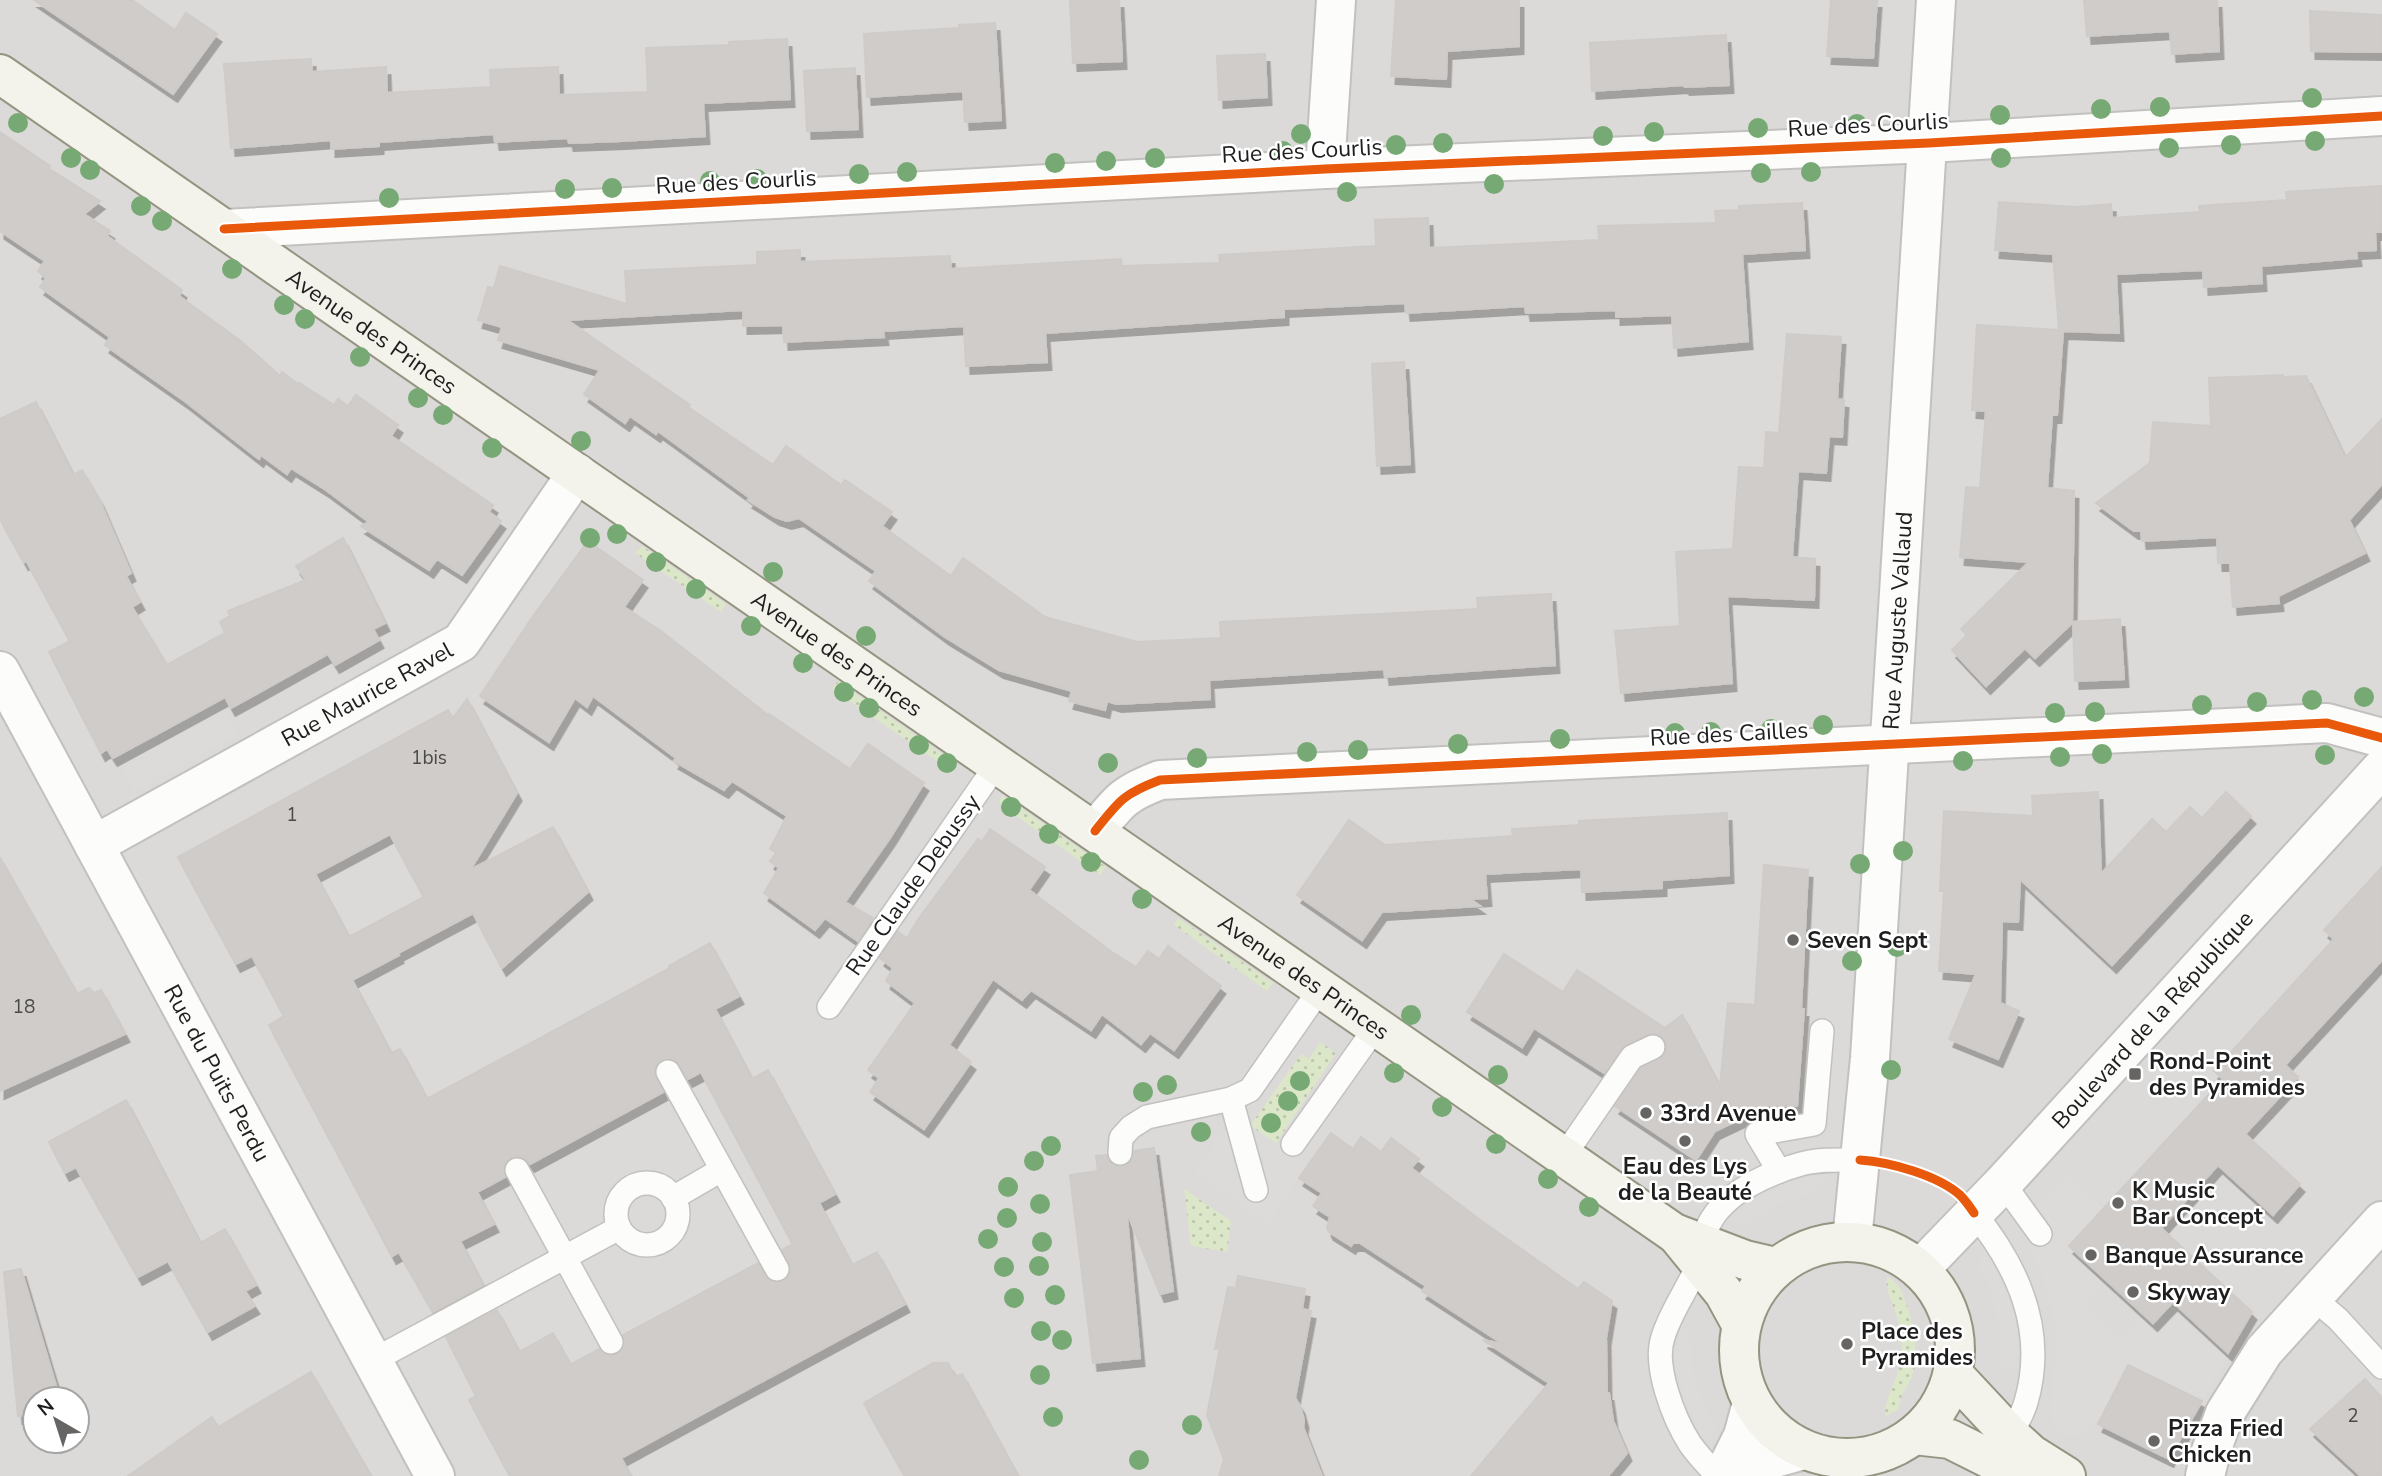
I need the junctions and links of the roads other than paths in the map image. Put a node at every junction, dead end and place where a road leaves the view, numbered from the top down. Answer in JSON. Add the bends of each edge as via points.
{"nodes":[{"id":1,"x":1336,"y":0,"type":"edge"},
{"id":2,"x":1937,"y":0,"type":"edge"},
{"id":3,"x":0,"y":74,"type":"edge"},
{"id":4,"x":2382,"y":116,"type":"edge"},
{"id":5,"x":1929,"y":143,"type":"junction"},
{"id":6,"x":1325,"y":169,"type":"junction"},
{"id":7,"x":224,"y":229,"type":"junction"},
{"id":8,"x":577,"y":473,"type":"junction"},
{"id":9,"x":0,"y":671,"type":"edge"},
{"id":10,"x":2382,"y":738,"type":"edge"},
{"id":11,"x":1890,"y":744,"type":"junction"},
{"id":12,"x":996,"y":764,"type":"junction"},
{"id":13,"x":2382,"y":768,"type":"edge"},
{"id":14,"x":1095,"y":831,"type":"junction"},
{"id":15,"x":94,"y":845,"type":"junction"},
{"id":16,"x":1321,"y":988,"type":"junction"},
{"id":17,"x":829,"y":1007,"type":"dead end"},
{"id":18,"x":1376,"y":1027,"type":"junction"},
{"id":19,"x":1822,"y":1031,"type":"dead end"},
{"id":20,"x":1653,"y":1047,"type":"dead end"},
{"id":21,"x":668,"y":1072,"type":"dead end"},
{"id":22,"x":1231,"y":1099,"type":"junction"},
{"id":23,"x":1293,"y":1144,"type":"dead end"},
{"id":24,"x":1120,"y":1153,"type":"dead end"},
{"id":25,"x":1564,"y":1156,"type":"junction"},
{"id":26,"x":1860,"y":1160,"type":"junction"},
{"id":27,"x":517,"y":1170,"type":"dead end"},
{"id":28,"x":721,"y":1170,"type":"junction"},
{"id":29,"x":1779,"y":1171,"type":"junction"},
{"id":30,"x":2003,"y":1183,"type":"junction"},
{"id":31,"x":1256,"y":1190,"type":"dead end"},
{"id":32,"x":673,"y":1198,"type":"junction"},
{"id":33,"x":1974,"y":1213,"type":"junction"},
{"id":34,"x":2382,"y":1221,"type":"edge"},
{"id":35,"x":619,"y":1228,"type":"junction"},
{"id":36,"x":2040,"y":1234,"type":"dead end"},
{"id":37,"x":1852,"y":1240,"type":"junction"},
{"id":38,"x":1692,"y":1246,"type":"junction"},
{"id":39,"x":565,"y":1259,"type":"junction"},
{"id":40,"x":1775,"y":1268,"type":"junction"},
{"id":41,"x":777,"y":1269,"type":"dead end"},
{"id":42,"x":1920,"y":1269,"type":"junction"},
{"id":43,"x":2312,"y":1297,"type":"junction"},
{"id":44,"x":1741,"y":1324,"type":"junction"},
{"id":45,"x":611,"y":1342,"type":"dead end"},
{"id":46,"x":372,"y":1361,"type":"junction"},
{"id":47,"x":2382,"y":1367,"type":"edge"},
{"id":48,"x":1953,"y":1374,"type":"junction"},
{"id":49,"x":1752,"y":1403,"type":"junction"},
{"id":50,"x":1914,"y":1435,"type":"junction"},
{"id":51,"x":2010,"y":1435,"type":"junction"},
{"id":52,"x":1804,"y":1450,"type":"junction"},
{"id":53,"x":435,"y":1476,"type":"edge"},
{"id":54,"x":1720,"y":1476,"type":"edge"},
{"id":55,"x":1739,"y":1476,"type":"edge"},
{"id":56,"x":2024,"y":1476,"type":"edge"},
{"id":57,"x":2066,"y":1476,"type":"edge"},
{"id":58,"x":2205,"y":1476,"type":"edge"}],
"edges":[{"from":1,"to":6,"type":"street"},
{"from":2,"to":5,"type":"street","name":"Rue Auguste Vallaud"},
{"from":3,"to":7,"type":"main road","name":"Avenue des Princes"},
{"from":4,"to":5,"type":"street","name":"Rue des Courlis"},
{"from":5,"to":6,"type":"street","name":"Rue des Courlis"},
{"from":5,"to":11,"type":"street","name":"Rue Auguste Vallaud"},
{"from":6,"to":7,"type":"street","name":"Rue des Courlis"},
{"from":7,"to":8,"type":"main road","name":"Avenue des Princes"},
{"from":8,"to":12,"type":"main road","name":"Avenue des Princes"},
{"from":8,"to":15,"type":"street","name":"Rue Maurice Ravel","via":[[461,642]]},
{"from":9,"to":15,"type":"street","name":"Rue du Puits Perdu"},
{"from":10,"to":11,"type":"street","name":"Rue des Cailles","via":[[2327,723]]},
{"from":11,"to":14,"type":"street","name":"Rue des Cailles","via":[[1160,780],[1133,790]]},
{"from":11,"to":26,"type":"street","name":"Rue Auguste Vallaud"},
{"from":12,"to":14,"type":"main road","name":"Avenue des Princes"},
{"from":12,"to":17,"type":"lane","name":"Rue Claude Debussy"},
{"from":13,"to":30,"type":"street","name":"Boulevard de la République"},
{"from":14,"to":16,"type":"main road","name":"Avenue des Princes"},
{"from":15,"to":46,"type":"street","name":"Rue du Puits Perdu"},
{"from":16,"to":18,"type":"main road","name":"Avenue des Princes"},
{"from":16,"to":22,"type":"lane","via":[[1261,1077],[1250,1090]]},
{"from":18,"to":23,"type":"lane"},
{"from":18,"to":25,"type":"main road","name":"Avenue des Princes"},
{"from":19,"to":29,"type":"lane","via":[[1814,1124],[1757,1134]]},
{"from":20,"to":25,"type":"lane","via":[[1632,1057]]},
{"from":21,"to":28,"type":"lane"},
{"from":22,"to":24,"type":"lane","via":[[1147,1117],[1121,1138]]},
{"from":22,"to":31,"type":"lane"},
{"from":25,"to":38,"type":"main road","name":"Avenue des Princes"},
{"from":26,"to":29,"type":"lane","via":[[1803,1164]]},
{"from":26,"to":37,"type":"street","name":"Rue Auguste Vallaud"},
{"from":27,"to":39,"type":"lane"},
{"from":28,"to":32,"type":"lane"},
{"from":28,"to":41,"type":"lane"},
{"from":29,"to":38,"type":"lane","via":[[1727,1202]]},
{"from":30,"to":33,"type":"street","name":"Boulevard de la République"},
{"from":30,"to":36,"type":"lane"},
{"from":32,"to":35,"type":"lane","via":[[657,1185],[636,1185],[620,1198],[616,1208]]},
{"from":32,"to":35,"type":"lane","via":[[678,1217],[662,1241],[653,1245],[633,1242]]},
{"from":33,"to":42,"type":"street","name":"Boulevard de la République"},
{"from":33,"to":51,"type":"lane","via":[[2009,1261],[2027,1308],[2031,1373],[2025,1405]]},
{"from":34,"to":43,"type":"street"},
{"from":35,"to":39,"type":"lane"},
{"from":37,"to":40,"type":"main road","via":[[1798,1252]]},
{"from":37,"to":42,"type":"main road","via":[[1889,1249]]},
{"from":38,"to":40,"type":"main road","name":"Avenue des Princes"},
{"from":38,"to":44,"type":"main road","name":"Avenue des Princes"},
{"from":38,"to":54,"type":"lane","via":[[1680,1298],[1661,1340],[1660,1365],[1679,1424]]},
{"from":39,"to":45,"type":"lane"},
{"from":39,"to":46,"type":"lane"},
{"from":40,"to":44,"type":"main road","via":[[1754,1293]]},
{"from":42,"to":48,"type":"main road","via":[[1951,1317],[1956,1345]]},
{"from":43,"to":47,"type":"lane"},
{"from":43,"to":58,"type":"street","via":[[2264,1351],[2225,1413]]},
{"from":44,"to":49,"type":"main road","via":[[1741,1378]]},
{"from":46,"to":53,"type":"street","name":"Rue du Puits Perdu"},
{"from":48,"to":50,"type":"main road","via":[[1939,1408]]},
{"from":48,"to":51,"type":"main road"},
{"from":49,"to":52,"type":"main road","via":[[1774,1431]]},
{"from":49,"to":54,"type":"street","via":[[1743,1436]]},
{"from":50,"to":52,"type":"main road","via":[[1879,1454],[1854,1458]]},
{"from":50,"to":56,"type":"main road","via":[[1950,1439]]},
{"from":51,"to":57,"type":"main road"},
{"from":52,"to":55,"type":"street","via":[[1771,1459]]}]}
